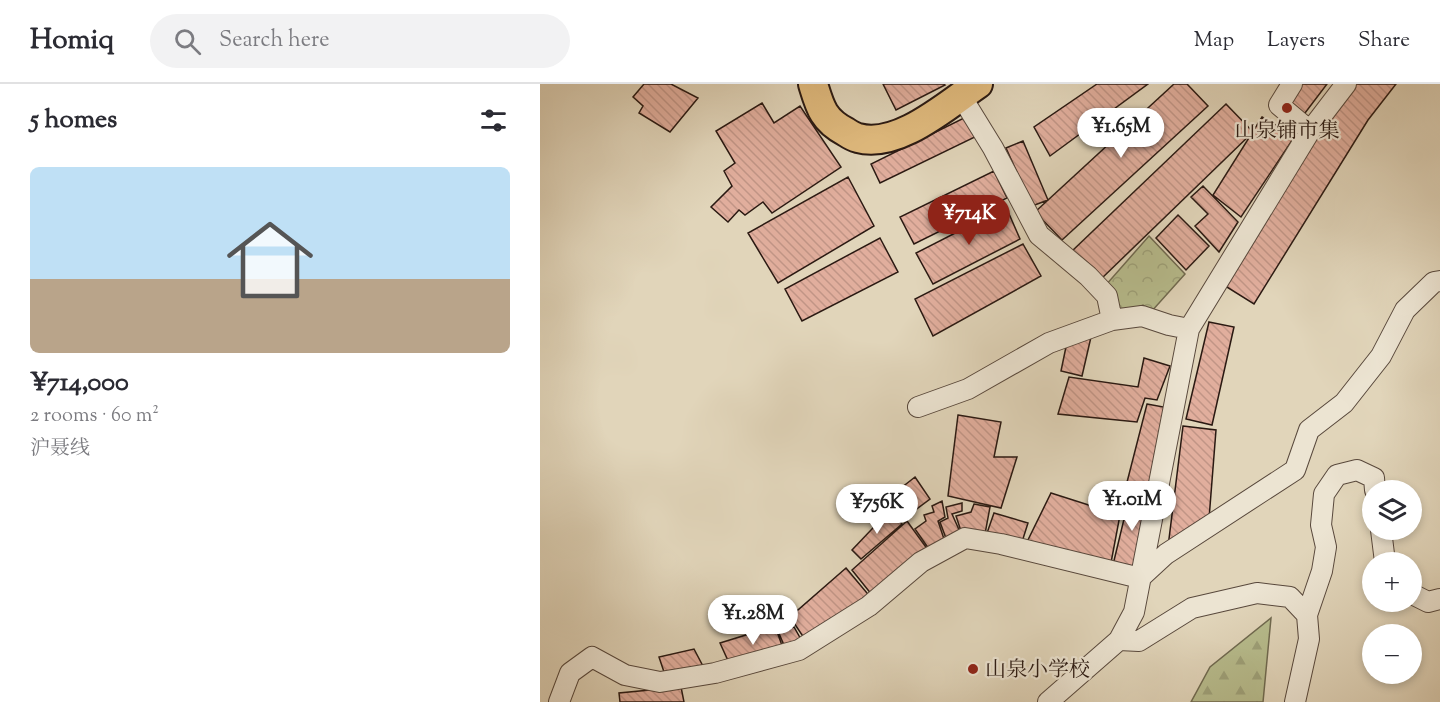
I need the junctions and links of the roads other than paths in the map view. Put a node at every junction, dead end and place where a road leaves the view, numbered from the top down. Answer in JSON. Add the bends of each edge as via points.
{"nodes":[{"id":1,"x":813,"y":84,"type":"edge"},
{"id":2,"x":1292,"y":84,"type":"edge"},
{"id":3,"x":1346,"y":84,"type":"edge"},
{"id":4,"x":969,"y":90,"type":"edge"},
{"id":5,"x":1310,"y":131,"type":"junction"},
{"id":6,"x":1440,"y":281,"type":"edge"},
{"id":7,"x":1112,"y":320,"type":"junction"},
{"id":8,"x":1189,"y":329,"type":"junction"},
{"id":9,"x":918,"y":407,"type":"dead end"},
{"id":10,"x":1374,"y":480,"type":"edge"},
{"id":11,"x":1140,"y":578,"type":"junction"},
{"id":12,"x":1422,"y":599,"type":"edge"},
{"id":13,"x":1440,"y":599,"type":"edge"},
{"id":14,"x":1307,"y":615,"type":"junction"},
{"id":15,"x":1119,"y":640,"type":"junction"},
{"id":16,"x":559,"y":702,"type":"edge"},
{"id":17,"x":1048,"y":702,"type":"edge"},
{"id":18,"x":1295,"y":702,"type":"edge"}],
"edges":[{"from":1,"to":4,"type":"highway","via":[[823,113],[834,125],[858,138],[885,139],[910,129]]},
{"from":2,"to":5,"type":"street","via":[[1279,105]]},
{"from":3,"to":5,"type":"street"},
{"from":4,"to":7,"type":"street","via":[[993,148],[1039,235],[1107,296]]},
{"from":5,"to":8,"type":"street"},
{"from":6,"to":11,"type":"street","via":[[1434,282],[1405,310],[1382,356],[1344,403],[1309,430],[1295,470],[1166,554]]},
{"from":7,"to":8,"type":"street","via":[[1142,316]]},
{"from":7,"to":9,"type":"street","via":[[1049,343],[968,389]]},
{"from":8,"to":11,"type":"street"},
{"from":10,"to":14,"type":"street","via":[[1357,470],[1337,476],[1324,494],[1322,525],[1326,548]]},
{"from":11,"to":15,"type":"street","via":[[1134,612]]},
{"from":11,"to":16,"type":"street","via":[[965,538],[921,562],[869,606],[799,650],[715,673],[660,682],[625,675],[592,657],[570,673]]},
{"from":12,"to":13,"type":"street"},
{"from":14,"to":15,"type":"street","via":[[1290,597],[1257,593],[1192,608],[1139,640]]},
{"from":14,"to":18,"type":"street","via":[[1309,639]]},
{"from":15,"to":17,"type":"street"}]}
